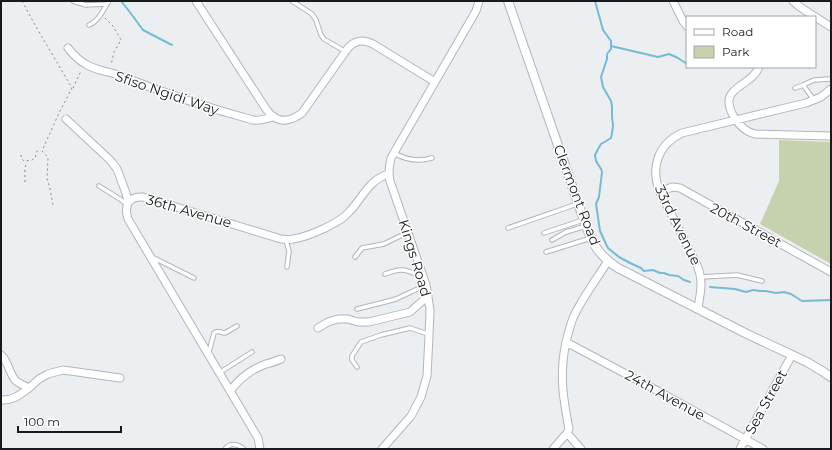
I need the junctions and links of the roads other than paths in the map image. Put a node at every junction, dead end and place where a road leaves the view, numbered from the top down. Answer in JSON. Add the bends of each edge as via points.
{"nodes":[{"id":1,"x":74,"y":1,"type":"edge"},
{"id":2,"x":196,"y":1,"type":"edge"},
{"id":3,"x":292,"y":1,"type":"edge"},
{"id":4,"x":479,"y":1,"type":"edge"},
{"id":5,"x":508,"y":1,"type":"edge"},
{"id":6,"x":673,"y":1,"type":"edge"},
{"id":7,"x":793,"y":1,"type":"edge"},
{"id":8,"x":108,"y":3,"type":"edge"},
{"id":9,"x":814,"y":16,"type":"edge"},
{"id":10,"x":816,"y":17,"type":"edge"},
{"id":11,"x":89,"y":25,"type":"dead end"},
{"id":12,"x":686,"y":25,"type":"edge"},
{"id":13,"x":831,"y":27,"type":"edge"},
{"id":14,"x":68,"y":48,"type":"dead end"},
{"id":15,"x":346,"y":52,"type":"junction"},
{"id":16,"x":758,"y":68,"type":"edge"},
{"id":17,"x":831,"y":79,"type":"edge"},
{"id":18,"x":434,"y":82,"type":"junction"},
{"id":19,"x":803,"y":85,"type":"junction"},
{"id":20,"x":795,"y":88,"type":"dead end"},
{"id":21,"x":831,"y":89,"type":"edge"},
{"id":22,"x":814,"y":100,"type":"junction"},
{"id":23,"x":273,"y":117,"type":"junction"},
{"id":24,"x":66,"y":119,"type":"dead end"},
{"id":25,"x":736,"y":121,"type":"junction"},
{"id":26,"x":831,"y":136,"type":"edge"},
{"id":27,"x":394,"y":152,"type":"junction"},
{"id":28,"x":432,"y":158,"type":"dead end"},
{"id":29,"x":389,"y":174,"type":"junction"},
{"id":30,"x":99,"y":186,"type":"dead end"},
{"id":31,"x":660,"y":192,"type":"junction"},
{"id":32,"x":578,"y":203,"type":"junction"},
{"id":33,"x":127,"y":204,"type":"junction"},
{"id":34,"x":585,"y":223,"type":"junction"},
{"id":35,"x":508,"y":228,"type":"dead end"},
{"id":36,"x":408,"y":232,"type":"junction"},
{"id":37,"x":544,"y":233,"type":"dead end"},
{"id":38,"x":591,"y":238,"type":"junction"},
{"id":39,"x":286,"y":240,"type":"junction"},
{"id":40,"x":552,"y":240,"type":"dead end"},
{"id":41,"x":546,"y":252,"type":"dead end"},
{"id":42,"x":355,"y":257,"type":"dead end"},
{"id":43,"x":151,"y":258,"type":"junction"},
{"id":44,"x":608,"y":261,"type":"junction"},
{"id":45,"x":287,"y":267,"type":"dead end"},
{"id":46,"x":831,"y":272,"type":"edge"},
{"id":47,"x":385,"y":274,"type":"dead end"},
{"id":48,"x":701,"y":277,"type":"junction"},
{"id":49,"x":194,"y":278,"type":"dead end"},
{"id":50,"x":424,"y":278,"type":"junction"},
{"id":51,"x":762,"y":281,"type":"dead end"},
{"id":52,"x":426,"y":285,"type":"junction"},
{"id":53,"x":428,"y":296,"type":"junction"},
{"id":54,"x":698,"y":308,"type":"junction"},
{"id":55,"x":357,"y":309,"type":"dead end"},
{"id":56,"x":237,"y":326,"type":"dead end"},
{"id":57,"x":318,"y":328,"type":"dead end"},
{"id":58,"x":429,"y":335,"type":"junction"},
{"id":59,"x":566,"y":342,"type":"junction"},
{"id":60,"x":252,"y":352,"type":"dead end"},
{"id":61,"x":1,"y":355,"type":"edge"},
{"id":62,"x":208,"y":355,"type":"junction"},
{"id":63,"x":792,"y":355,"type":"junction"},
{"id":64,"x":282,"y":359,"type":"dead end"},
{"id":65,"x":357,"y":368,"type":"dead end"},
{"id":66,"x":219,"y":373,"type":"junction"},
{"id":67,"x":831,"y":377,"type":"edge"},
{"id":68,"x":120,"y":378,"type":"dead end"},
{"id":69,"x":29,"y":388,"type":"junction"},
{"id":70,"x":230,"y":391,"type":"junction"},
{"id":71,"x":1,"y":400,"type":"edge"},
{"id":72,"x":567,"y":433,"type":"junction"},
{"id":73,"x":745,"y":440,"type":"junction"},
{"id":74,"x":225,"y":449,"type":"edge"},
{"id":75,"x":244,"y":449,"type":"edge"},
{"id":76,"x":260,"y":449,"type":"edge"},
{"id":77,"x":382,"y":449,"type":"edge"},
{"id":78,"x":553,"y":449,"type":"edge"},
{"id":79,"x":580,"y":449,"type":"edge"},
{"id":80,"x":740,"y":449,"type":"edge"},
{"id":81,"x":763,"y":449,"type":"edge"}],
"edges":[{"from":1,"to":8,"type":"lane","via":[[86,5]]},
{"from":2,"to":23,"type":"street"},
{"from":3,"to":15,"type":"lane","via":[[312,14],[324,39]]},
{"from":4,"to":18,"type":"street","via":[[476,11]]},
{"from":5,"to":32,"type":"street","name":"Clermont Road"},
{"from":6,"to":12,"type":"street"},
{"from":7,"to":9,"type":"street"},
{"from":8,"to":11,"type":"lane","via":[[98,19]]},
{"from":10,"to":13,"type":"street"},
{"from":14,"to":23,"type":"street","name":"Sfiso Ngidi Way","via":[[78,59],[98,70],[244,118],[259,121]]},
{"from":15,"to":18,"type":"street","name":"Sfiso Ngidi Way","via":[[356,42],[369,42]]},
{"from":15,"to":23,"type":"street","name":"Sfiso Ngidi Way","via":[[302,113],[289,120]]},
{"from":16,"to":25,"type":"street","via":[[730,95],[728,103]]},
{"from":17,"to":19,"type":"lane","via":[[814,80]]},
{"from":18,"to":27,"type":"street"},
{"from":19,"to":20,"type":"lane"},
{"from":19,"to":22,"type":"lane"},
{"from":21,"to":22,"type":"street","name":"33rd Avenue"},
{"from":22,"to":25,"type":"street","name":"33rd Avenue"},
{"from":24,"to":33,"type":"street","via":[[117,169],[126,193]]},
{"from":25,"to":26,"type":"street","via":[[746,131],[755,134]]},
{"from":25,"to":31,"type":"street","name":"33rd Avenue","via":[[682,133],[669,141],[656,163],[656,181]]},
{"from":27,"to":28,"type":"lane","via":[[411,160]]},
{"from":27,"to":29,"type":"street"},
{"from":29,"to":36,"type":"street","name":"Kings Road"},
{"from":29,"to":39,"type":"street","name":"36th Avenue","via":[[371,184],[345,217],[311,234]]},
{"from":30,"to":33,"type":"lane"},
{"from":31,"to":46,"type":"street","name":"20th Street","via":[[672,187],[680,188]]},
{"from":31,"to":48,"type":"street","name":"33rd Avenue","via":[[698,266]]},
{"from":32,"to":34,"type":"street","name":"Clermont Road"},
{"from":32,"to":35,"type":"lane"},
{"from":33,"to":39,"type":"street","name":"36th Avenue","via":[[134,198],[143,197]]},
{"from":33,"to":43,"type":"street","name":"36th Avenue","via":[[128,219]]},
{"from":34,"to":37,"type":"lane"},
{"from":34,"to":38,"type":"street","name":"Clermont Road"},
{"from":34,"to":40,"type":"lane"},
{"from":36,"to":42,"type":"lane","via":[[384,244],[362,248]]},
{"from":36,"to":50,"type":"street","name":"Kings Road"},
{"from":38,"to":41,"type":"lane"},
{"from":38,"to":44,"type":"street","name":"Clermont Road"},
{"from":39,"to":45,"type":"lane","via":[[289,251]]},
{"from":43,"to":49,"type":"lane"},
{"from":43,"to":62,"type":"street","name":"36th Avenue"},
{"from":44,"to":54,"type":"street","name":"Clermont Road"},
{"from":44,"to":59,"type":"street","via":[[573,318]]},
{"from":47,"to":50,"type":"lane","via":[[404,270]]},
{"from":48,"to":51,"type":"lane","via":[[737,275]]},
{"from":48,"to":54,"type":"street","name":"33rd Avenue"},
{"from":50,"to":52,"type":"street","name":"Kings Road"},
{"from":52,"to":53,"type":"street","name":"Kings Road"},
{"from":52,"to":55,"type":"lane","via":[[396,299]]},
{"from":53,"to":57,"type":"street","via":[[410,312],[369,322],[338,319]]},
{"from":53,"to":58,"type":"street","name":"Kings Road"},
{"from":54,"to":63,"type":"street","name":"Clermont Road"},
{"from":56,"to":62,"type":"lane","via":[[225,333],[214,333]]},
{"from":58,"to":65,"type":"lane","via":[[410,328],[361,342],[352,356]]},
{"from":58,"to":77,"type":"street","name":"Kings Road","via":[[427,376],[421,397],[411,416]]},
{"from":59,"to":72,"type":"street","via":[[562,385],[569,429]]},
{"from":59,"to":73,"type":"street","name":"24th Avenue"},
{"from":60,"to":66,"type":"lane"},
{"from":61,"to":69,"type":"street","via":[[16,381]]},
{"from":62,"to":66,"type":"street","name":"36th Avenue"},
{"from":63,"to":67,"type":"street","name":"Clermont Road"},
{"from":63,"to":73,"type":"street","name":"Sea Street"},
{"from":64,"to":70,"type":"street","via":[[246,375]]},
{"from":66,"to":70,"type":"street","name":"36th Avenue"},
{"from":68,"to":69,"type":"street","via":[[63,370],[48,374]]},
{"from":69,"to":71,"type":"street","via":[[11,400]]},
{"from":70,"to":76,"type":"street","name":"36th Avenue","via":[[258,438]]},
{"from":72,"to":78,"type":"street"},
{"from":72,"to":79,"type":"street"},
{"from":73,"to":80,"type":"street","name":"Sea Street"},
{"from":73,"to":81,"type":"street","name":"24th Avenue"},
{"from":74,"to":75,"type":"lane","via":[[231,444]]}]}
